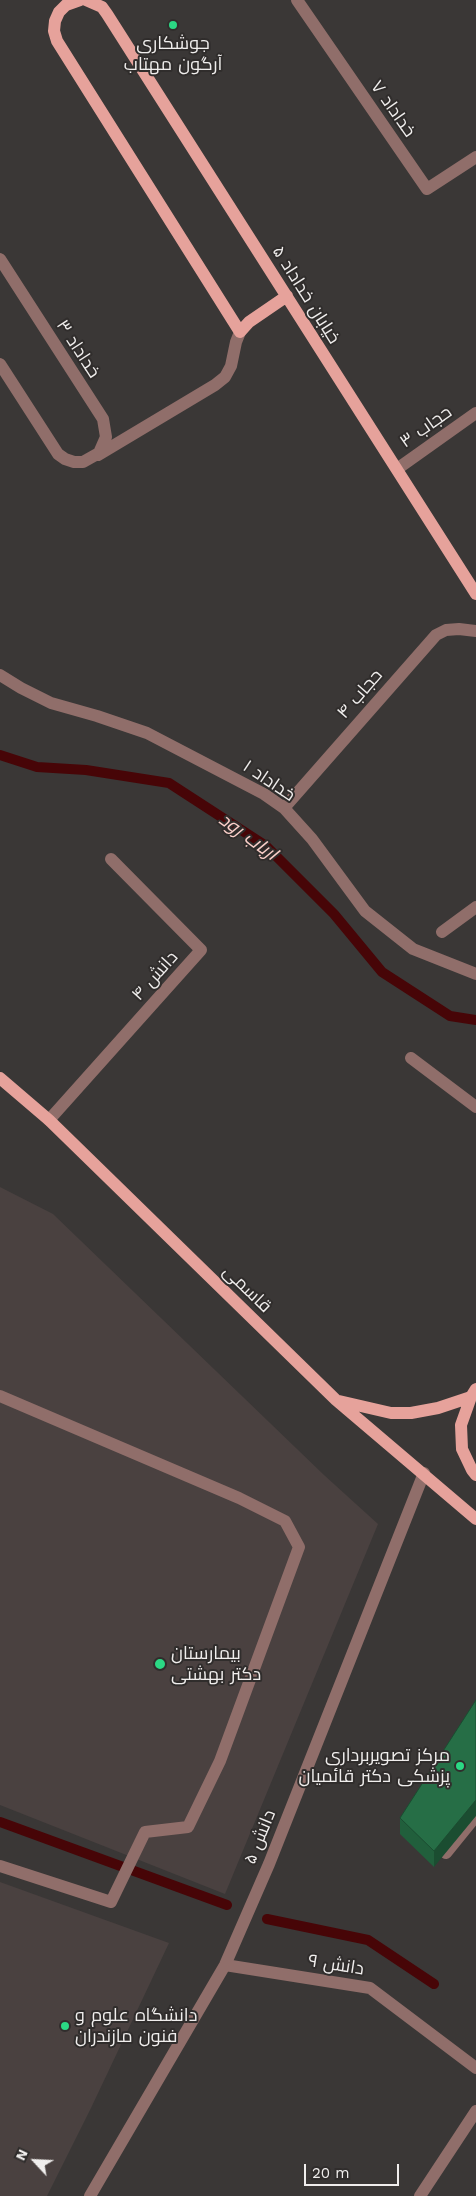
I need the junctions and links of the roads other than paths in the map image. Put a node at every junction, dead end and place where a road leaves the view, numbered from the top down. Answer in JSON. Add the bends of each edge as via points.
{"nodes":[{"id":1,"x":80,"y":0,"type":"edge"},
{"id":2,"x":86,"y":0,"type":"edge"},
{"id":3,"x":98,"y":0,"type":"edge"},
{"id":4,"x":297,"y":0,"type":"edge"},
{"id":5,"x":107,"y":14,"type":"junction"},
{"id":6,"x":476,"y":157,"type":"edge"},
{"id":7,"x":0,"y":259,"type":"edge"},
{"id":8,"x":287,"y":296,"type":"junction"},
{"id":9,"x":240,"y":332,"type":"junction"},
{"id":10,"x":0,"y":364,"type":"edge"},
{"id":11,"x":476,"y":413,"type":"edge"},
{"id":12,"x":92,"y":458,"type":"junction"},
{"id":13,"x":397,"y":469,"type":"junction"},
{"id":14,"x":476,"y":594,"type":"edge"},
{"id":15,"x":476,"y":631,"type":"edge"},
{"id":16,"x":0,"y":675,"type":"edge"},
{"id":17,"x":284,"y":808,"type":"junction"},
{"id":18,"x":111,"y":859,"type":"dead end"},
{"id":19,"x":476,"y":907,"type":"edge"},
{"id":20,"x":442,"y":932,"type":"dead end"},
{"id":21,"x":476,"y":974,"type":"edge"},
{"id":22,"x":411,"y":1058,"type":"dead end"},
{"id":23,"x":0,"y":1078,"type":"edge"},
{"id":24,"x":476,"y":1107,"type":"edge"},
{"id":25,"x":49,"y":1120,"type":"junction"},
{"id":26,"x":473,"y":1393,"type":"edge"},
{"id":27,"x":0,"y":1396,"type":"edge"},
{"id":28,"x":336,"y":1400,"type":"junction"},
{"id":29,"x":424,"y":1473,"type":"junction"},
{"id":30,"x":476,"y":1474,"type":"edge"},
{"id":31,"x":476,"y":1519,"type":"edge"},
{"id":32,"x":476,"y":1816,"type":"edge"},
{"id":33,"x":440,"y":1859,"type":"edge"},
{"id":34,"x":0,"y":1866,"type":"edge"},
{"id":35,"x":225,"y":1965,"type":"junction"},
{"id":36,"x":476,"y":2068,"type":"edge"},
{"id":37,"x":476,"y":2112,"type":"edge"},
{"id":38,"x":90,"y":2196,"type":"edge"},
{"id":39,"x":420,"y":2196,"type":"edge"}],
"edges":[{"from":1,"to":9,"type":"main road","via":[[66,5],[59,12],[54,31],[57,41]]},
{"from":2,"to":5,"type":"main road","name":"خیابان خداداد ۵","via":[[102,7]]},
{"from":3,"to":5,"type":"main road","name":"خیابان خداداد ۵"},
{"from":4,"to":6,"type":"street","name":"خداداد ۷","via":[[427,189]]},
{"from":5,"to":8,"type":"main road","name":"خیابان خداداد ۵"},
{"from":7,"to":12,"type":"street","name":"خداداد ۳","via":[[103,419],[106,437],[99,453]]},
{"from":8,"to":9,"type":"main road"},
{"from":8,"to":13,"type":"main road","name":"خیابان خداداد ۵"},
{"from":9,"to":12,"type":"street","via":[[231,366],[215,385]]},
{"from":10,"to":12,"type":"street","via":[[58,454],[74,462]]},
{"from":11,"to":13,"type":"street","name":"حجاب ۳"},
{"from":13,"to":14,"type":"main road","name":"خیابان خداداد ۵"},
{"from":15,"to":17,"type":"street","name":"حجاب ۴","via":[[446,630],[436,635]]},
{"from":16,"to":17,"type":"street","name":"خداداد ۱","via":[[51,703],[114,721],[161,740],[264,794]]},
{"from":17,"to":21,"type":"street","name":"خداداد ۱","via":[[312,839],[365,911],[413,949]]},
{"from":18,"to":25,"type":"street","name":"دانش ۴","via":[[201,950]]},
{"from":19,"to":20,"type":"street"},
{"from":22,"to":24,"type":"street"},
{"from":23,"to":25,"type":"main road","name":"قاسمی"},
{"from":25,"to":28,"type":"main road","name":"قاسمی"},
{"from":26,"to":28,"type":"main road","via":[[438,1408],[401,1413]]},
{"from":26,"to":30,"type":"main road","via":[[461,1425],[462,1449]]},
{"from":27,"to":34,"type":"street","via":[[285,1521],[299,1547],[220,1761],[188,1828],[145,1832],[111,1902]]},
{"from":28,"to":29,"type":"main road","name":"قاسمی"},
{"from":29,"to":31,"type":"main road","name":"قاسمی"},
{"from":29,"to":35,"type":"street","name":"دانش ۵","via":[[269,1864]]},
{"from":32,"to":33,"type":"street"},
{"from":35,"to":36,"type":"street","name":"دانش ۹","via":[[370,1988]]},
{"from":35,"to":38,"type":"street","name":"دانش ۵"},
{"from":37,"to":39,"type":"street"}]}
